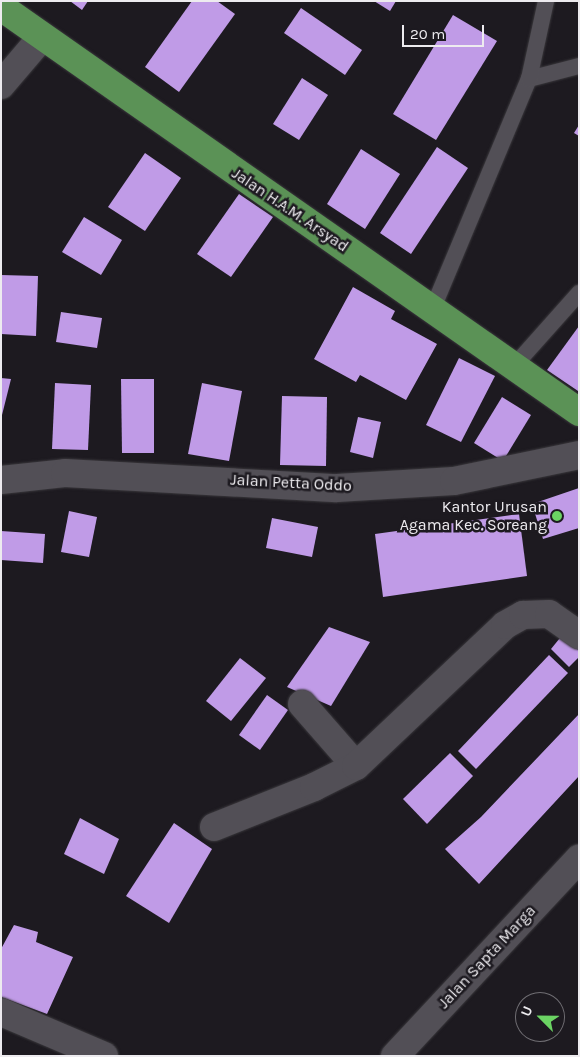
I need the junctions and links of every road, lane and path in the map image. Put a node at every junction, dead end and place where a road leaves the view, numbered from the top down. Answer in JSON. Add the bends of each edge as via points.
{"nodes":[{"id":1,"x":546,"y":1,"type":"edge"},
{"id":2,"x":5,"y":6,"type":"edge"},
{"id":3,"x":42,"y":37,"type":"junction"},
{"id":4,"x":579,"y":66,"type":"edge"},
{"id":5,"x":528,"y":80,"type":"junction"},
{"id":6,"x":1,"y":85,"type":"edge"},
{"id":7,"x":579,"y":293,"type":"edge"},
{"id":8,"x":433,"y":308,"type":"junction"},
{"id":9,"x":514,"y":366,"type":"junction"},
{"id":10,"x":579,"y":412,"type":"edge"},
{"id":11,"x":579,"y":454,"type":"edge"},
{"id":12,"x":1,"y":480,"type":"edge"},
{"id":13,"x":579,"y":635,"type":"edge"},
{"id":14,"x":302,"y":704,"type":"dead end"},
{"id":15,"x":356,"y":766,"type":"junction"},
{"id":16,"x":214,"y":827,"type":"dead end"},
{"id":17,"x":579,"y":859,"type":"edge"},
{"id":18,"x":1,"y":1012,"type":"edge"},
{"id":19,"x":104,"y":1056,"type":"edge"},
{"id":20,"x":395,"y":1056,"type":"edge"}],
"edges":[{"from":1,"to":5,"type":"lane"},
{"from":2,"to":3,"type":"highway","name":"Jalan H.A.M. Arsyad"},
{"from":3,"to":6,"type":"street"},
{"from":3,"to":8,"type":"highway","name":"Jalan H.A.M. Arsyad"},
{"from":4,"to":5,"type":"lane"},
{"from":5,"to":8,"type":"lane"},
{"from":7,"to":9,"type":"lane"},
{"from":8,"to":9,"type":"highway","name":"Jalan H.A.M. Arsyad"},
{"from":9,"to":10,"type":"highway","name":"Jalan H.A.M. Arsyad"},
{"from":11,"to":12,"type":"street","name":"Jalan Petta Oddo","via":[[454,481],[337,488],[65,473]]},
{"from":13,"to":15,"type":"street","via":[[549,614],[538,612],[523,615],[505,625]]},
{"from":14,"to":15,"type":"street"},
{"from":15,"to":16,"type":"street","via":[[314,787]]},
{"from":17,"to":20,"type":"street","name":"Jalan Sapta Marga"},
{"from":18,"to":19,"type":"street"}]}
